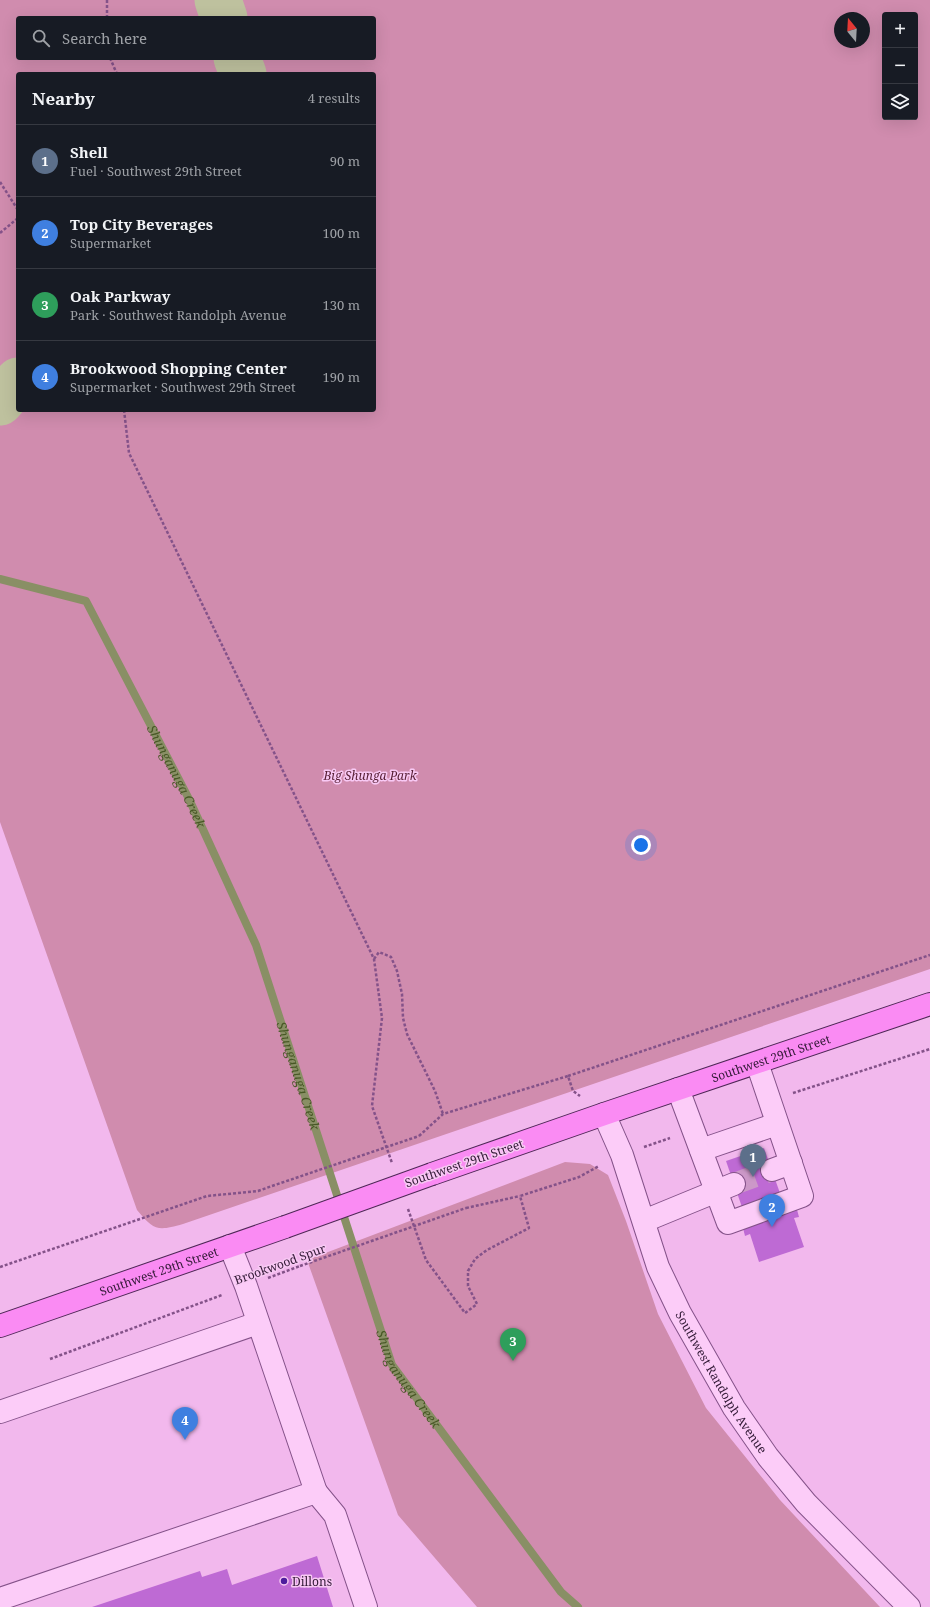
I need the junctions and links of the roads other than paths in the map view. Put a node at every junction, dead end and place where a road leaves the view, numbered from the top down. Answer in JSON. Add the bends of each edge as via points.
{"nodes":[{"id":1,"x":930,"y":1004,"type":"edge"},
{"id":2,"x":757,"y":1063,"type":"junction"},
{"id":3,"x":678,"y":1089,"type":"junction"},
{"id":4,"x":604,"y":1114,"type":"junction"},
{"id":5,"x":777,"y":1124,"type":"junction"},
{"id":6,"x":700,"y":1150,"type":"junction"},
{"id":7,"x":725,"y":1187,"type":"junction"},
{"id":8,"x":644,"y":1222,"type":"junction"},
{"id":9,"x":230,"y":1246,"type":"junction"},
{"id":10,"x":258,"y":1323,"type":"junction"},
{"id":11,"x":0,"y":1326,"type":"edge"},
{"id":12,"x":0,"y":1412,"type":"edge"},
{"id":13,"x":316,"y":1492,"type":"junction"},
{"id":14,"x":0,"y":1599,"type":"edge"},
{"id":15,"x":366,"y":1607,"type":"edge"},
{"id":16,"x":909,"y":1607,"type":"edge"}],
"edges":[{"from":1,"to":2,"type":"main road","name":"Southwest 29th Street"},
{"from":2,"to":3,"type":"main road","name":"Southwest 29th Street"},
{"from":2,"to":5,"type":"street"},
{"from":3,"to":4,"type":"main road","name":"Southwest 29th Street"},
{"from":3,"to":6,"type":"street"},
{"from":4,"to":8,"type":"street","name":"Southwest Randolph Avenue","via":[[622,1155]]},
{"from":4,"to":9,"type":"main road","name":"Southwest 29th Street","bridge":true},
{"from":5,"to":6,"type":"street"},
{"from":5,"to":7,"type":"street","via":[[781,1167],[802,1196],[728,1223]]},
{"from":6,"to":7,"type":"street"},
{"from":7,"to":8,"type":"street"},
{"from":8,"to":16,"type":"street","name":"Southwest Randolph Avenue","via":[[658,1267],[680,1313],[734,1408],[768,1457],[806,1503]]},
{"from":9,"to":10,"type":"street"},
{"from":9,"to":11,"type":"main road","name":"Southwest 29th Street"},
{"from":10,"to":12,"type":"street"},
{"from":10,"to":13,"type":"street"},
{"from":13,"to":14,"type":"street"},
{"from":13,"to":15,"type":"street","via":[[336,1515]]}]}
